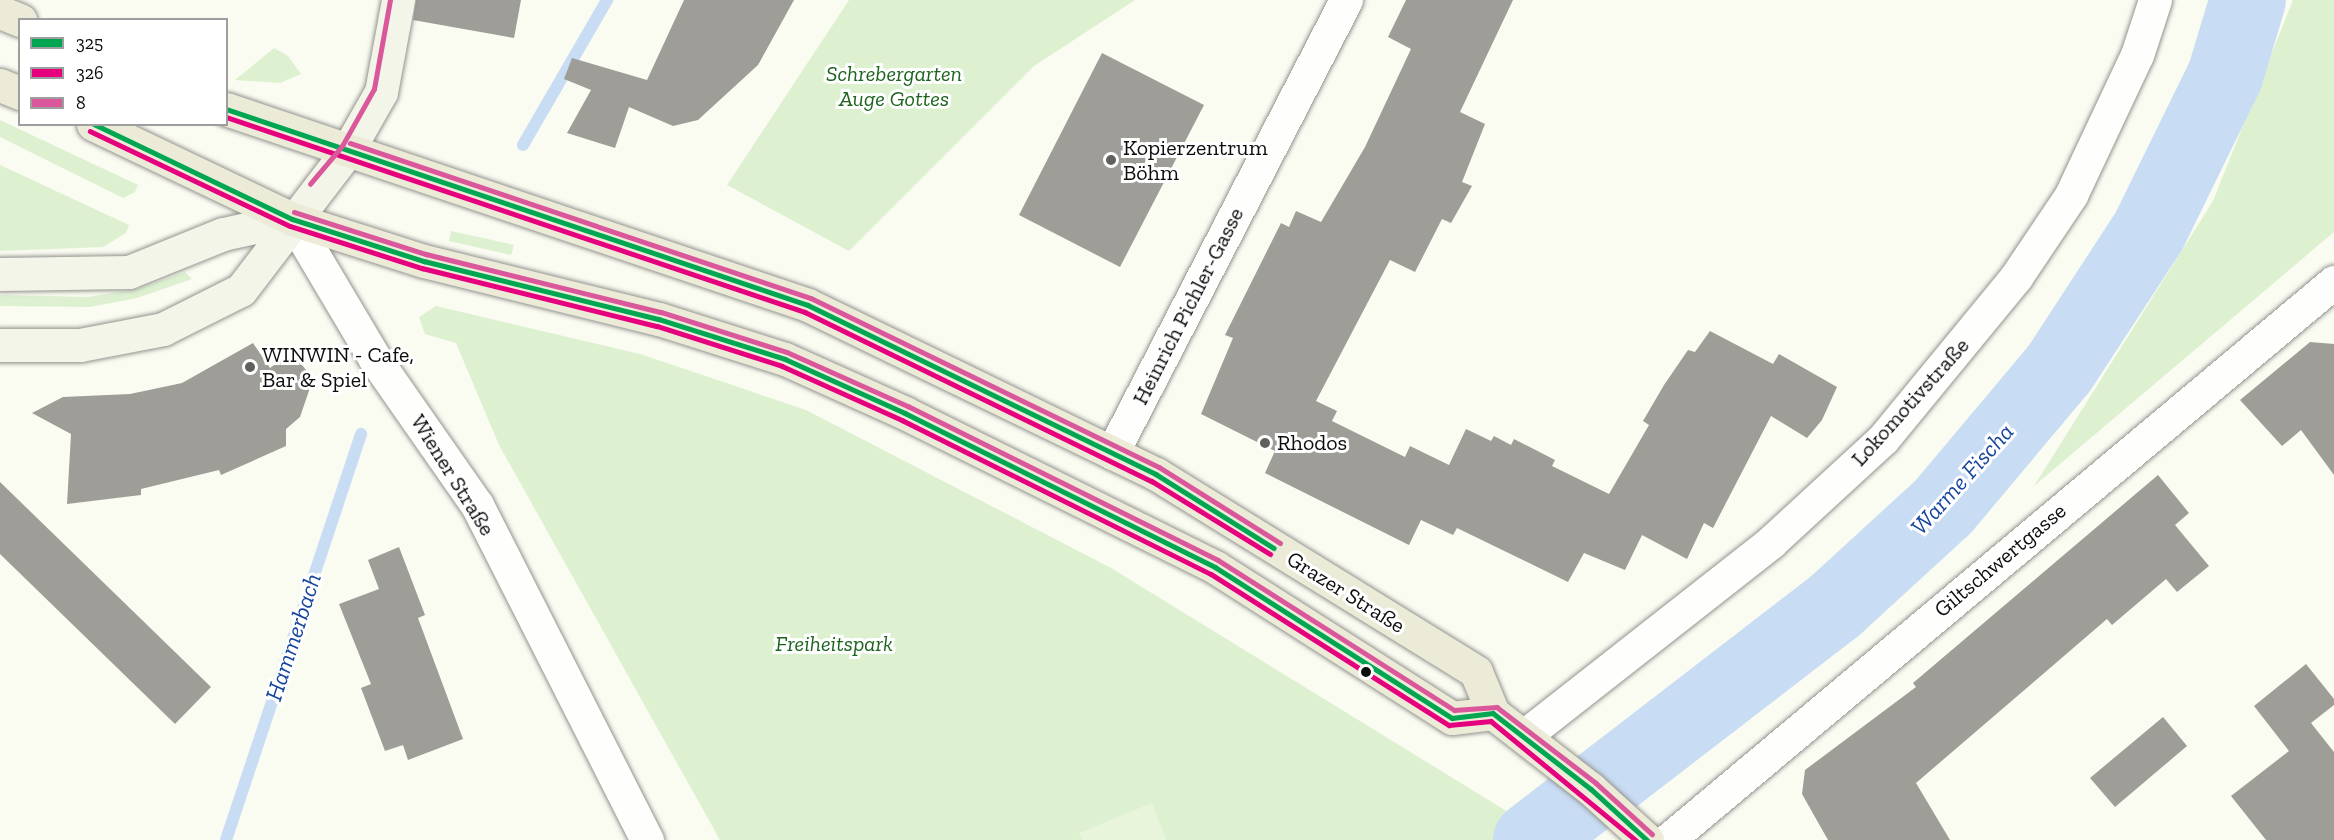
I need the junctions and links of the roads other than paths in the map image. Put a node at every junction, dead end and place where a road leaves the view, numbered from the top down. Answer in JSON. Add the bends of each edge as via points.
{"nodes":[{"id":1,"x":398,"y":0,"type":"edge"},
{"id":2,"x":1346,"y":0,"type":"edge"},
{"id":3,"x":2156,"y":0,"type":"edge"},
{"id":4,"x":0,"y":12,"type":"edge"},
{"id":5,"x":18,"y":19,"type":"edge"},
{"id":6,"x":0,"y":85,"type":"edge"},
{"id":7,"x":18,"y":92,"type":"edge"},
{"id":8,"x":228,"y":110,"type":"edge"},
{"id":9,"x":97,"y":126,"type":"edge"},
{"id":10,"x":348,"y":150,"type":"junction"},
{"id":11,"x":292,"y":219,"type":"junction"},
{"id":12,"x":0,"y":274,"type":"edge"},
{"id":13,"x":2330,"y":294,"type":"edge"},
{"id":14,"x":0,"y":345,"type":"edge"},
{"id":15,"x":1112,"y":453,"type":"junction"},
{"id":16,"x":1493,"y":713,"type":"junction"},
{"id":17,"x":1524,"y":736,"type":"junction"},
{"id":18,"x":647,"y":840,"type":"edge"},
{"id":19,"x":1647,"y":840,"type":"edge"},
{"id":20,"x":1668,"y":840,"type":"edge"}],
"edges":[{"from":1,"to":10,"type":"main road","via":[[381,92]]},
{"from":2,"to":15,"type":"street","name":"Heinrich Pichler-Gasse"},
{"from":3,"to":17,"type":"street","name":"Lokomotivstraße","via":[[2137,56],[2072,195],[2016,277],[1883,439],[1771,542]]},
{"from":4,"to":5,"type":"main road"},
{"from":6,"to":7,"type":"main road"},
{"from":8,"to":10,"type":"main road"},
{"from":9,"to":11,"type":"main road"},
{"from":10,"to":11,"type":"main road"},
{"from":10,"to":15,"type":"main road","name":"Grazer Straße","via":[[808,305]]},
{"from":11,"to":12,"type":"main road","via":[[223,234],[129,272]]},
{"from":11,"to":14,"type":"main road","via":[[241,290],[163,329],[80,345]]},
{"from":11,"to":16,"type":"main road","via":[[424,261],[659,319],[785,359],[905,413],[1215,567],[1452,718]]},
{"from":11,"to":18,"type":"street","name":"Wiener Straße","via":[[375,359],[477,505]]},
{"from":13,"to":20,"type":"street","name":"Giltschwertgasse"},
{"from":15,"to":16,"type":"main road","name":"Grazer Straße","via":[[1156,474],[1476,672]]},
{"from":16,"to":17,"type":"main road"},
{"from":17,"to":19,"type":"main road"}]}
